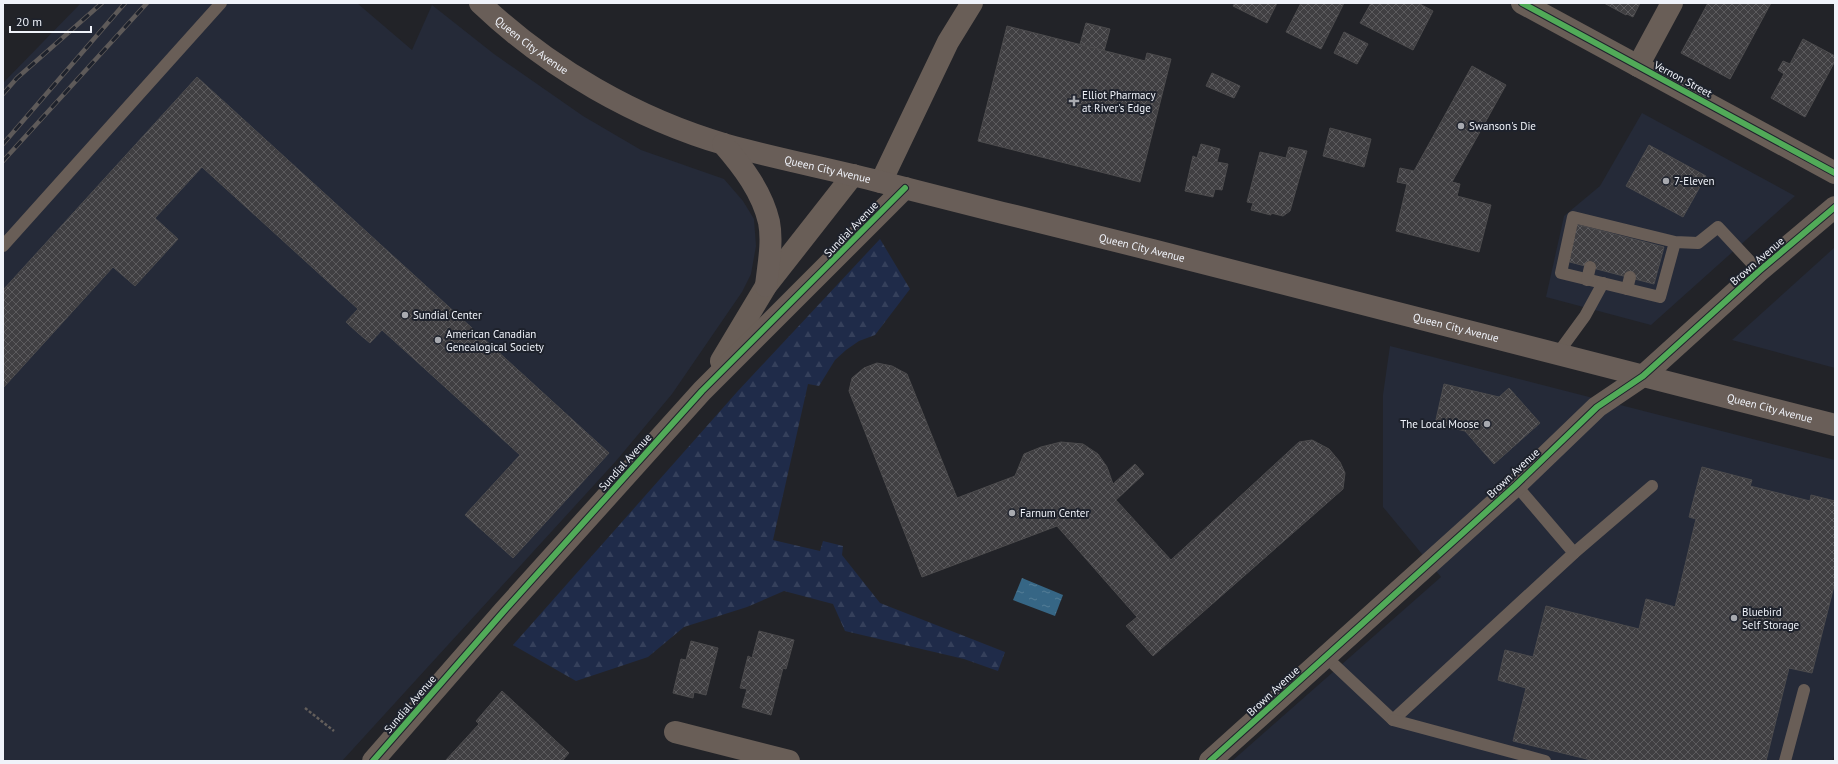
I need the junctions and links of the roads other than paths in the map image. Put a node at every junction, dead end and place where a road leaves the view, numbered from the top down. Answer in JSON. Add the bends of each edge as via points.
{"nodes":[{"id":1,"x":220,"y":3,"type":"edge"},
{"id":2,"x":480,"y":3,"type":"edge"},
{"id":3,"x":972,"y":3,"type":"edge"},
{"id":4,"x":1522,"y":3,"type":"edge"},
{"id":5,"x":1672,"y":3,"type":"edge"},
{"id":6,"x":1638,"y":66,"type":"junction"},
{"id":7,"x":723,"y":144,"type":"junction"},
{"id":8,"x":1835,"y":173,"type":"edge"},
{"id":9,"x":853,"y":175,"type":"junction"},
{"id":10,"x":881,"y":182,"type":"junction"},
{"id":11,"x":905,"y":188,"type":"junction"},
{"id":12,"x":1835,"y":207,"type":"edge"},
{"id":13,"x":1675,"y":242,"type":"junction"},
{"id":14,"x":3,"y":246,"type":"edge"},
{"id":15,"x":1590,"y":267,"type":"dead end"},
{"id":16,"x":1759,"y":271,"type":"junction"},
{"id":17,"x":1587,"y":280,"type":"junction"},
{"id":18,"x":1603,"y":283,"type":"junction"},
{"id":19,"x":766,"y":286,"type":"junction"},
{"id":20,"x":1558,"y":354,"type":"junction"},
{"id":21,"x":1643,"y":376,"type":"junction"},
{"id":22,"x":702,"y":391,"type":"junction"},
{"id":23,"x":1835,"y":425,"type":"edge"},
{"id":24,"x":1516,"y":485,"type":"junction"},
{"id":25,"x":1652,"y":486,"type":"dead end"},
{"id":26,"x":1574,"y":553,"type":"junction"},
{"id":27,"x":1326,"y":657,"type":"junction"},
{"id":28,"x":1804,"y":690,"type":"dead end"},
{"id":29,"x":1393,"y":720,"type":"junction"},
{"id":30,"x":675,"y":732,"type":"dead end"},
{"id":31,"x":373,"y":761,"type":"edge"},
{"id":32,"x":789,"y":761,"type":"edge"},
{"id":33,"x":1210,"y":761,"type":"edge"},
{"id":34,"x":1545,"y":761,"type":"edge"},
{"id":35,"x":1785,"y":761,"type":"edge"}],
"edges":[{"from":1,"to":14,"type":"lane"},
{"from":2,"to":7,"type":"main road","name":"Queen City Avenue","via":[[532,47],[573,76],[623,103]]},
{"from":3,"to":10,"type":"street","via":[[948,42]]},
{"from":4,"to":6,"type":"street","name":"Vernon Street"},
{"from":5,"to":6,"type":"street"},
{"from":6,"to":8,"type":"street","name":"Vernon Street"},
{"from":7,"to":9,"type":"main road","name":"Queen City Avenue"},
{"from":7,"to":19,"type":"main road","via":[[747,173],[760,197],[769,222]]},
{"from":9,"to":10,"type":"main road","name":"Queen City Avenue"},
{"from":9,"to":19,"type":"street","name":"Sundial Avenue"},
{"from":10,"to":11,"type":"main road","name":"Queen City Avenue"},
{"from":11,"to":20,"type":"main road","name":"Queen City Avenue"},
{"from":11,"to":22,"type":"street","name":"Sundial Avenue"},
{"from":12,"to":16,"type":"street","name":"Brown Avenue"},
{"from":13,"to":16,"type":"lane","via":[[1698,243],[1718,227]]},
{"from":13,"to":17,"type":"lane","via":[[1639,237],[1573,217],[1561,273]]},
{"from":13,"to":18,"type":"lane","via":[[1660,298],[1628,283]]},
{"from":15,"to":17,"type":"lane"},
{"from":16,"to":21,"type":"street","name":"Brown Avenue"},
{"from":17,"to":18,"type":"lane"},
{"from":18,"to":20,"type":"lane","via":[[1585,316]]},
{"from":19,"to":22,"type":"street","name":"Sundial Avenue"},
{"from":20,"to":21,"type":"main road","name":"Queen City Avenue"},
{"from":21,"to":23,"type":"main road","name":"Queen City Avenue"},
{"from":21,"to":24,"type":"street","name":"Brown Avenue","via":[[1598,407]]},
{"from":22,"to":31,"type":"street","name":"Sundial Avenue"},
{"from":24,"to":26,"type":"lane"},
{"from":24,"to":27,"type":"street","name":"Brown Avenue"},
{"from":25,"to":26,"type":"lane"},
{"from":26,"to":29,"type":"lane"},
{"from":27,"to":29,"type":"lane"},
{"from":27,"to":33,"type":"street","name":"Brown Avenue"},
{"from":28,"to":35,"type":"lane"},
{"from":29,"to":34,"type":"lane"},
{"from":30,"to":32,"type":"street"}]}
